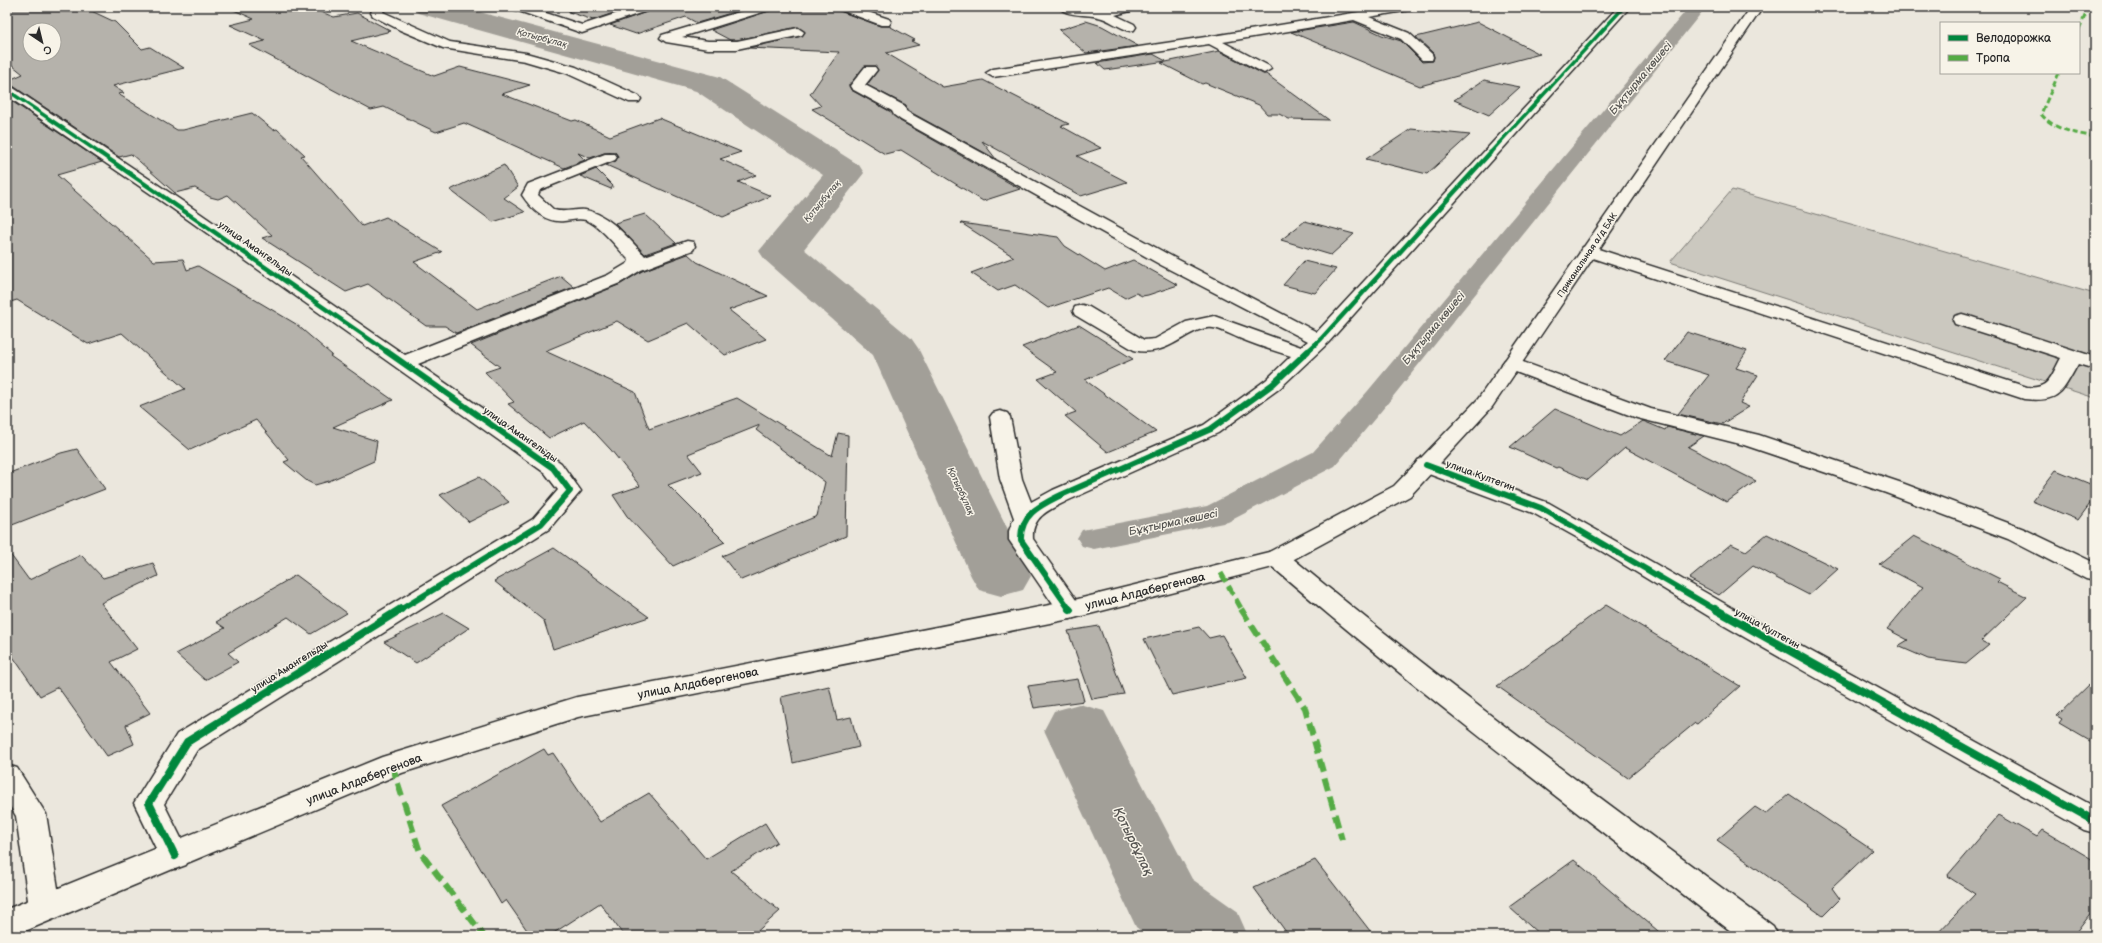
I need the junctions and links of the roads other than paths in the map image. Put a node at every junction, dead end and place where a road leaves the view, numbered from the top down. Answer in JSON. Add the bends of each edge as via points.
{"nodes":[{"id":1,"x":379,"y":7,"type":"edge"},
{"id":2,"x":517,"y":7,"type":"edge"},
{"id":3,"x":648,"y":7,"type":"edge"},
{"id":4,"x":768,"y":7,"type":"edge"},
{"id":5,"x":842,"y":7,"type":"edge"},
{"id":6,"x":1065,"y":7,"type":"edge"},
{"id":7,"x":1134,"y":7,"type":"edge"},
{"id":8,"x":1410,"y":7,"type":"edge"},
{"id":9,"x":1624,"y":7,"type":"edge"},
{"id":10,"x":1757,"y":7,"type":"edge"},
{"id":11,"x":1103,"y":14,"type":"junction"},
{"id":12,"x":1354,"y":16,"type":"junction"},
{"id":13,"x":885,"y":22,"type":"dead end"},
{"id":14,"x":1130,"y":26,"type":"dead end"},
{"id":15,"x":798,"y":32,"type":"dead end"},
{"id":16,"x":1210,"y":40,"type":"junction"},
{"id":17,"x":1427,"y":58,"type":"dead end"},
{"id":18,"x":1264,"y":69,"type":"dead end"},
{"id":19,"x":870,"y":70,"type":"dead end"},
{"id":20,"x":993,"y":73,"type":"dead end"},
{"id":21,"x":7,"y":90,"type":"edge"},
{"id":22,"x":634,"y":99,"type":"dead end"},
{"id":23,"x":610,"y":157,"type":"dead end"},
{"id":24,"x":687,"y":246,"type":"dead end"},
{"id":25,"x":1590,"y":251,"type":"junction"},
{"id":26,"x":635,"y":266,"type":"junction"},
{"id":27,"x":1082,"y":311,"type":"dead end"},
{"id":28,"x":1962,"y":320,"type":"dead end"},
{"id":29,"x":1321,"y":339,"type":"junction"},
{"id":30,"x":1304,"y":354,"type":"junction"},
{"id":31,"x":2072,"y":356,"type":"junction"},
{"id":32,"x":403,"y":363,"type":"junction"},
{"id":33,"x":2095,"y":363,"type":"edge"},
{"id":34,"x":1512,"y":364,"type":"junction"},
{"id":35,"x":1000,"y":416,"type":"dead end"},
{"id":36,"x":1426,"y":465,"type":"junction"},
{"id":37,"x":1402,"y":491,"type":"joint"},
{"id":38,"x":1026,"y":519,"type":"junction"},
{"id":39,"x":1277,"y":558,"type":"junction"},
{"id":40,"x":2095,"y":573,"type":"edge"},
{"id":41,"x":1070,"y":610,"type":"junction"},
{"id":42,"x":7,"y":776,"type":"edge"},
{"id":43,"x":2095,"y":821,"type":"edge"},
{"id":44,"x":175,"y":856,"type":"junction"},
{"id":45,"x":45,"y":907,"type":"junction"},
{"id":46,"x":7,"y":924,"type":"edge"},
{"id":47,"x":1762,"y":936,"type":"edge"}],
"edges":[{"from":1,"to":22,"type":"street","via":[[376,12],[447,45],[526,57],[572,70]]},
{"from":2,"to":3,"type":"street","via":[[582,29]]},
{"from":4,"to":15,"type":"street","via":[[666,38],[708,45],[737,46]]},
{"from":5,"to":13,"type":"street"},
{"from":6,"to":11,"type":"street","via":[[1087,14]]},
{"from":7,"to":11,"type":"street"},
{"from":8,"to":12,"type":"street"},
{"from":9,"to":29,"type":"street"},
{"from":10,"to":25,"type":"street","name":"Приканальная а/д БАК"},
{"from":11,"to":14,"type":"street"},
{"from":12,"to":16,"type":"street"},
{"from":12,"to":17,"type":"street","via":[[1404,36]]},
{"from":16,"to":18,"type":"street"},
{"from":16,"to":20,"type":"street"},
{"from":19,"to":29,"type":"street","via":[[856,86],[900,109],[899,112],[906,117],[1167,261],[1308,335]]},
{"from":21,"to":32,"type":"street","name":"улица Амангельды","via":[[179,206]]},
{"from":23,"to":26,"type":"street","via":[[534,187],[530,195],[540,209],[552,216],[591,215],[599,220],[638,259]]},
{"from":24,"to":26,"type":"street"},
{"from":25,"to":31,"type":"street","via":[[2024,393],[2042,395],[2056,387]]},
{"from":25,"to":34,"type":"street","name":"Приканальная а/д БАК"},
{"from":26,"to":32,"type":"street","via":[[614,278]]},
{"from":27,"to":30,"type":"street","via":[[1141,346],[1160,344],[1193,326],[1214,322]]},
{"from":28,"to":31,"type":"street"},
{"from":29,"to":30,"type":"street"},
{"from":30,"to":38,"type":"street","via":[[1273,384],[1211,429],[1061,495],[1037,508]]},
{"from":31,"to":33,"type":"street"},
{"from":32,"to":44,"type":"street","name":"улица Амангельды","via":[[553,468],[570,491],[541,524],[187,742],[149,803]]},
{"from":34,"to":36,"type":"street","name":"Приканальная а/д БАК","via":[[1485,403]]},
{"from":34,"to":40,"type":"street","via":[[1644,414],[1751,440],[1894,488],[2016,534]]},
{"from":35,"to":38,"type":"street","via":[[1011,479]]},
{"from":36,"to":37,"type":"street","name":"Приканальная а/д БАК"},
{"from":36,"to":43,"type":"street","name":"улица Култегин","via":[[1541,508],[1732,619]]},
{"from":37,"to":39,"type":"street","name":"улица Алдабергенова"},
{"from":38,"to":41,"type":"street","via":[[1021,525],[1021,540]]},
{"from":39,"to":41,"type":"street","name":"улица Алдабергенова"},
{"from":39,"to":47,"type":"street","via":[[1499,738]]},
{"from":41,"to":44,"type":"street","name":"улица Алдабергенова","via":[[577,707],[392,765]]},
{"from":42,"to":45,"type":"street","via":[[31,814]]},
{"from":44,"to":45,"type":"street","name":"улица Алдабергенова"},
{"from":45,"to":46,"type":"street","name":"улица Алдабергенова"}]}
